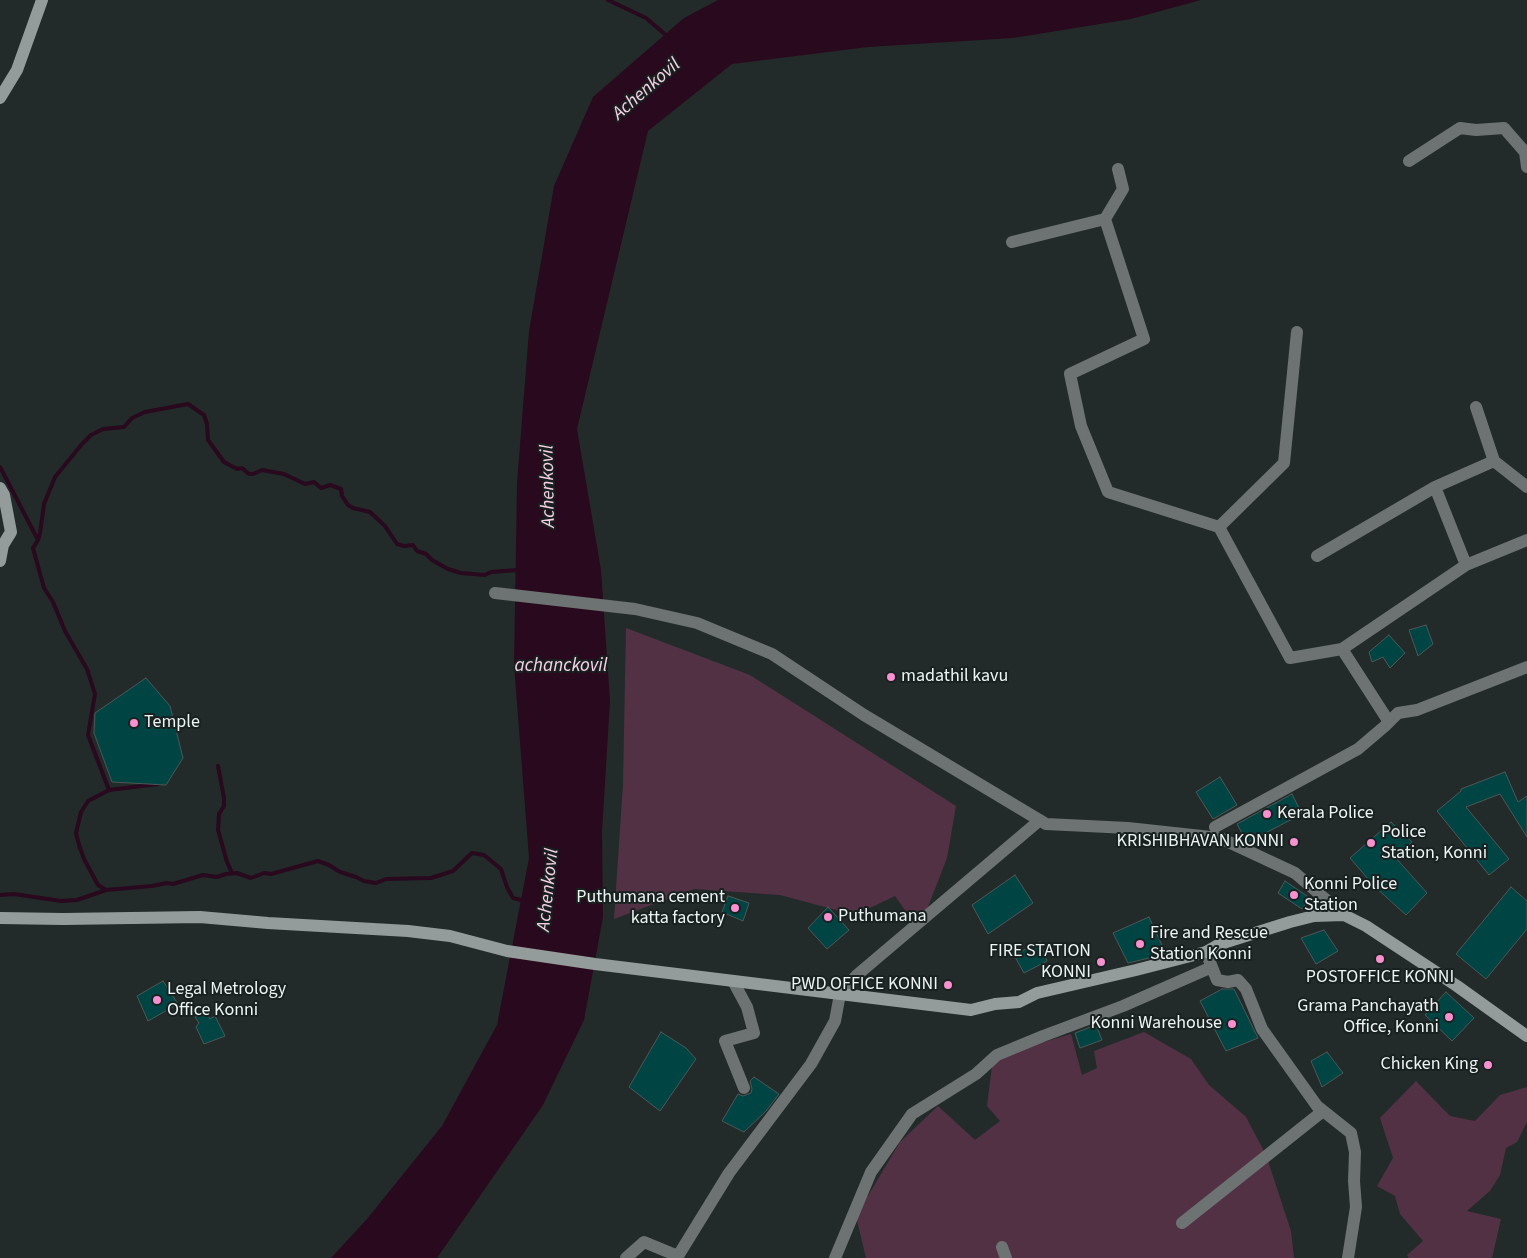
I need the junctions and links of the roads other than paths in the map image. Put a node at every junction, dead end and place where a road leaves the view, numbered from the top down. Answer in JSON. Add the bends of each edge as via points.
{"nodes":[{"id":1,"x":42,"y":0,"type":"edge"},
{"id":2,"x":0,"y":98,"type":"edge"},
{"id":3,"x":1526,"y":152,"type":"edge"},
{"id":4,"x":1409,"y":161,"type":"dead end"},
{"id":5,"x":1527,"y":167,"type":"edge"},
{"id":6,"x":1118,"y":169,"type":"dead end"},
{"id":7,"x":1105,"y":219,"type":"junction"},
{"id":8,"x":1012,"y":242,"type":"dead end"},
{"id":9,"x":1298,"y":332,"type":"dead end"},
{"id":10,"x":1476,"y":407,"type":"dead end"},
{"id":11,"x":1494,"y":461,"type":"junction"},
{"id":12,"x":1434,"y":487,"type":"junction"},
{"id":13,"x":1527,"y":487,"type":"edge"},
{"id":14,"x":0,"y":488,"type":"edge"},
{"id":15,"x":1219,"y":527,"type":"junction"},
{"id":16,"x":1527,"y":540,"type":"edge"},
{"id":17,"x":1317,"y":556,"type":"dead end"},
{"id":18,"x":0,"y":561,"type":"edge"},
{"id":19,"x":1466,"y":565,"type":"junction"},
{"id":20,"x":495,"y":592,"type":"dead end"},
{"id":21,"x":1342,"y":649,"type":"junction"},
{"id":22,"x":1527,"y":667,"type":"edge"},
{"id":23,"x":1389,"y":722,"type":"junction"},
{"id":24,"x":1040,"y":820,"type":"junction"},
{"id":25,"x":1215,"y":827,"type":"dead end"},
{"id":26,"x":1344,"y":915,"type":"junction"},
{"id":27,"x":0,"y":918,"type":"edge"},
{"id":28,"x":1206,"y":952,"type":"junction"},
{"id":29,"x":1212,"y":967,"type":"junction"},
{"id":30,"x":733,"y":981,"type":"junction"},
{"id":31,"x":840,"y":994,"type":"junction"},
{"id":32,"x":1527,"y":1036,"type":"edge"},
{"id":33,"x":744,"y":1088,"type":"dead end"},
{"id":34,"x":1323,"y":1112,"type":"junction"},
{"id":35,"x":1182,"y":1223,"type":"dead end"},
{"id":36,"x":626,"y":1258,"type":"edge"},
{"id":37,"x":835,"y":1258,"type":"edge"},
{"id":38,"x":1348,"y":1258,"type":"edge"}],
"edges":[{"from":1,"to":2,"type":"main road","via":[[17,70]]},
{"from":3,"to":4,"type":"street","via":[[1504,128],[1460,128]]},
{"from":3,"to":5,"type":"street"},
{"from":6,"to":7,"type":"street","via":[[1123,189]]},
{"from":7,"to":8,"type":"street"},
{"from":7,"to":15,"type":"street","via":[[1144,339],[1070,374],[1082,426],[1108,492]]},
{"from":9,"to":15,"type":"street","via":[[1284,463]]},
{"from":10,"to":11,"type":"street"},
{"from":11,"to":12,"type":"street"},
{"from":11,"to":13,"type":"street"},
{"from":12,"to":17,"type":"street"},
{"from":12,"to":19,"type":"street"},
{"from":14,"to":18,"type":"main road","via":[[11,532],[3,545]]},
{"from":15,"to":21,"type":"street","via":[[1290,658]]},
{"from":16,"to":19,"type":"street"},
{"from":19,"to":21,"type":"street"},
{"from":20,"to":24,"type":"street","via":[[636,609],[696,623],[772,654],[864,715]]},
{"from":21,"to":23,"type":"street"},
{"from":22,"to":23,"type":"street","via":[[1417,710],[1398,713]]},
{"from":23,"to":25,"type":"street","via":[[1340,761]]},
{"from":24,"to":26,"type":"street","via":[[1046,824],[1128,828],[1220,838],[1295,873]]},
{"from":24,"to":31,"type":"street"},
{"from":26,"to":28,"type":"main road","via":[[1314,916],[1290,922],[1220,944]]},
{"from":26,"to":32,"type":"main road","via":[[1457,986]]},
{"from":27,"to":30,"type":"main road","via":[[200,917],[408,931],[450,936],[507,951]]},
{"from":28,"to":29,"type":"street"},
{"from":28,"to":31,"type":"main road","via":[[1037,993],[1019,1002],[971,1010]]},
{"from":29,"to":34,"type":"street","via":[[1217,980],[1238,980],[1246,989],[1262,1029]]},
{"from":29,"to":37,"type":"street","via":[[997,1056],[976,1074],[912,1114],[871,1172]]},
{"from":30,"to":31,"type":"main road"},
{"from":30,"to":33,"type":"street","via":[[747,1007],[754,1033],[725,1041]]},
{"from":31,"to":36,"type":"street","via":[[835,1021],[812,1064],[729,1173],[678,1256],[644,1242]]},
{"from":34,"to":35,"type":"street"},
{"from":34,"to":38,"type":"street","via":[[1351,1133],[1355,1152],[1356,1207]]}]}
